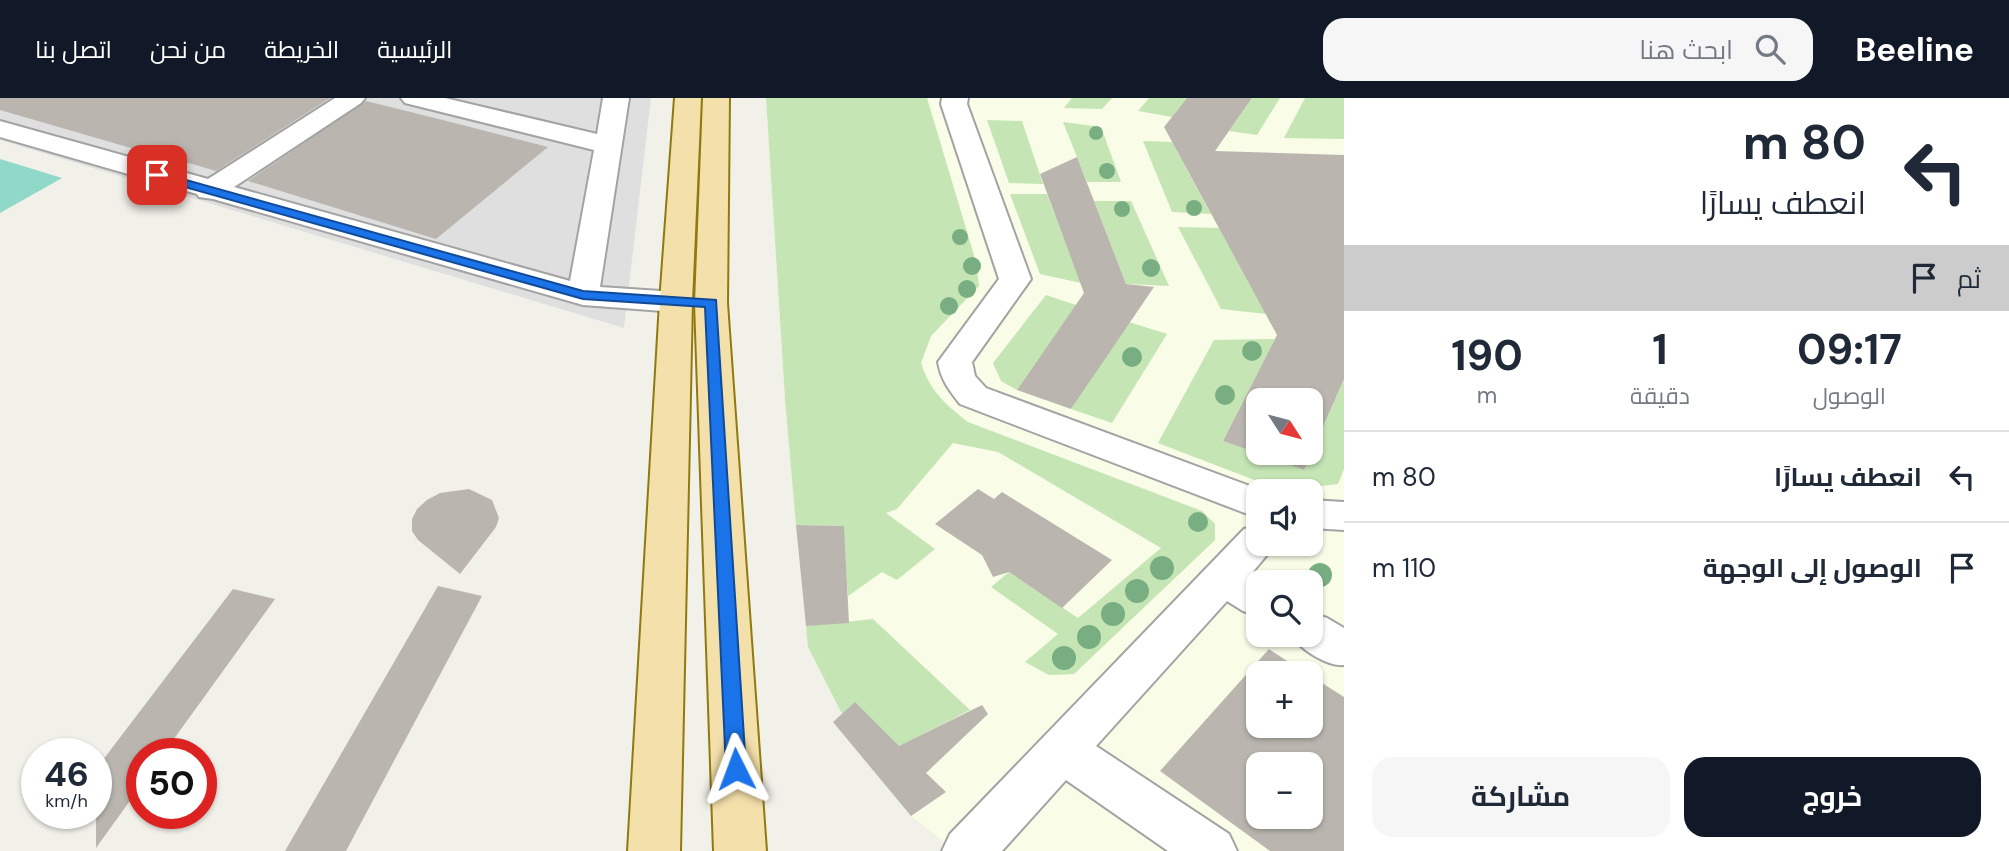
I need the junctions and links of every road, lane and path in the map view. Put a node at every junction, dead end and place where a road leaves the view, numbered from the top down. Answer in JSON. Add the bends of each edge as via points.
{"nodes":[{"id":1,"x":352,"y":98,"type":"edge"},
{"id":2,"x":414,"y":98,"type":"edge"},
{"id":3,"x":616,"y":98,"type":"edge"},
{"id":4,"x":688,"y":98,"type":"edge"},
{"id":5,"x":716,"y":98,"type":"edge"},
{"id":6,"x":955,"y":98,"type":"edge"},
{"id":7,"x":0,"y":129,"type":"edge"},
{"id":8,"x":608,"y":145,"type":"junction"},
{"id":9,"x":209,"y":191,"type":"junction"},
{"id":10,"x":583,"y":295,"type":"junction"},
{"id":11,"x":694,"y":302,"type":"junction"},
{"id":12,"x":1246,"y":499,"type":"edge"},
{"id":13,"x":1323,"y":515,"type":"edge"},
{"id":14,"x":1344,"y":516,"type":"edge"},
{"id":15,"x":1252,"y":556,"type":"edge"},
{"id":16,"x":1241,"y":588,"type":"edge"},
{"id":17,"x":1063,"y":751,"type":"junction"},
{"id":18,"x":654,"y":851,"type":"edge"},
{"id":19,"x":740,"y":851,"type":"edge"},
{"id":20,"x":968,"y":851,"type":"edge"},
{"id":21,"x":1211,"y":851,"type":"edge"}],
"edges":[{"from":1,"to":9,"type":"lane"},
{"from":2,"to":8,"type":"lane"},
{"from":3,"to":8,"type":"lane"},
{"from":4,"to":11,"type":"main road"},
{"from":5,"to":11,"type":"main road"},
{"from":6,"to":12,"type":"lane","via":[[1015,279],[955,362],[958,379],[973,396]]},
{"from":7,"to":9,"type":"lane"},
{"from":8,"to":10,"type":"lane"},
{"from":9,"to":10,"type":"lane"},
{"from":10,"to":11,"type":"lane"},
{"from":11,"to":18,"type":"main road"},
{"from":11,"to":19,"type":"main road"},
{"from":13,"to":14,"type":"lane"},
{"from":15,"to":16,"type":"lane"},
{"from":16,"to":17,"type":"lane"},
{"from":17,"to":20,"type":"lane"},
{"from":17,"to":21,"type":"lane"}]}
